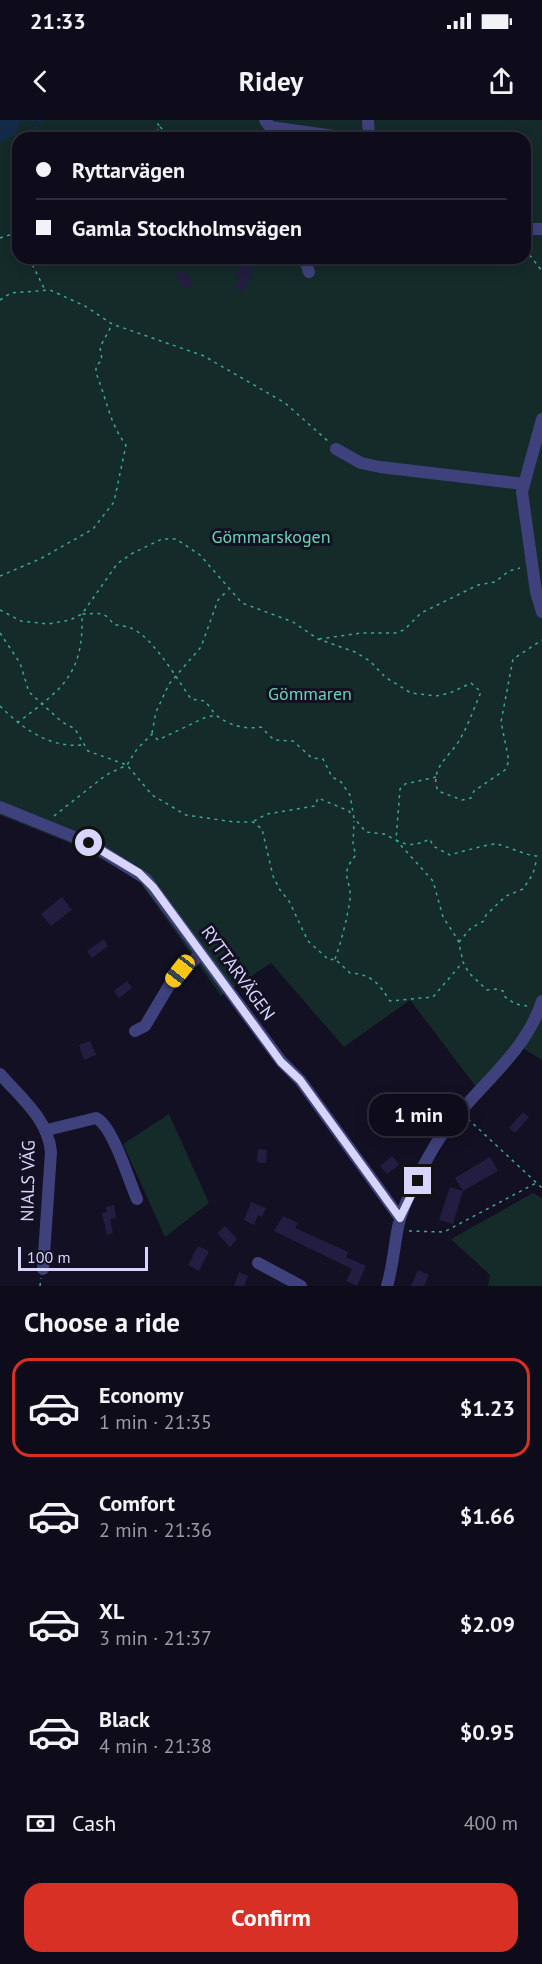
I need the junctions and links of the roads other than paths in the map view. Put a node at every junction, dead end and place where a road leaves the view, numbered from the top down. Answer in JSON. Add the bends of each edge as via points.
{"nodes":[{"id":1,"x":265,"y":121,"type":"edge"},
{"id":2,"x":305,"y":132,"type":"edge"},
{"id":3,"x":306,"y":264,"type":"edge"},
{"id":4,"x":309,"y":272,"type":"dead end"},
{"id":5,"x":542,"y":419,"type":"edge"},
{"id":6,"x":336,"y":448,"type":"road end"},
{"id":7,"x":524,"y":484,"type":"junction"},
{"id":8,"x":542,"y":612,"type":"edge"},
{"id":9,"x":0,"y":807,"type":"edge"},
{"id":10,"x":201,"y":953,"type":"junction"},
{"id":11,"x":540,"y":1006,"type":"edge"},
{"id":12,"x":135,"y":1030,"type":"dead end"},
{"id":13,"x":0,"y":1074,"type":"edge"},
{"id":14,"x":46,"y":1130,"type":"junction"},
{"id":15,"x":137,"y":1199,"type":"dead end"},
{"id":16,"x":401,"y":1224,"type":"junction"},
{"id":17,"x":258,"y":1263,"type":"dead end"},
{"id":18,"x":43,"y":1269,"type":"dead end"},
{"id":19,"x":301,"y":1286,"type":"edge"},
{"id":20,"x":387,"y":1286,"type":"edge"}],
"edges":[{"from":1,"to":2,"type":"street","via":[[270,127]]},
{"from":3,"to":4,"type":"street"},
{"from":5,"to":7,"type":"street"},
{"from":6,"to":7,"type":"street","via":[[361,463],[380,467]]},
{"from":7,"to":8,"type":"street","via":[[523,507]]},
{"from":9,"to":10,"type":"street","name":"RYTTARVÄGEN","via":[[89,843],[142,876]]},
{"from":10,"to":12,"type":"street","via":[[170,984],[145,1026]]},
{"from":10,"to":16,"type":"street","name":"RYTTARVÄGEN","via":[[281,1062],[300,1080]]},
{"from":11,"to":16,"type":"street","via":[[519,1046],[442,1135],[425,1163]]},
{"from":13,"to":14,"type":"street","name":"NIALS VÄG"},
{"from":14,"to":15,"type":"street","via":[[96,1118],[102,1122]]},
{"from":14,"to":18,"type":"street","name":"NIALS VÄG","via":[[51,1152]]},
{"from":16,"to":20,"type":"street"},
{"from":17,"to":19,"type":"street"}]}
